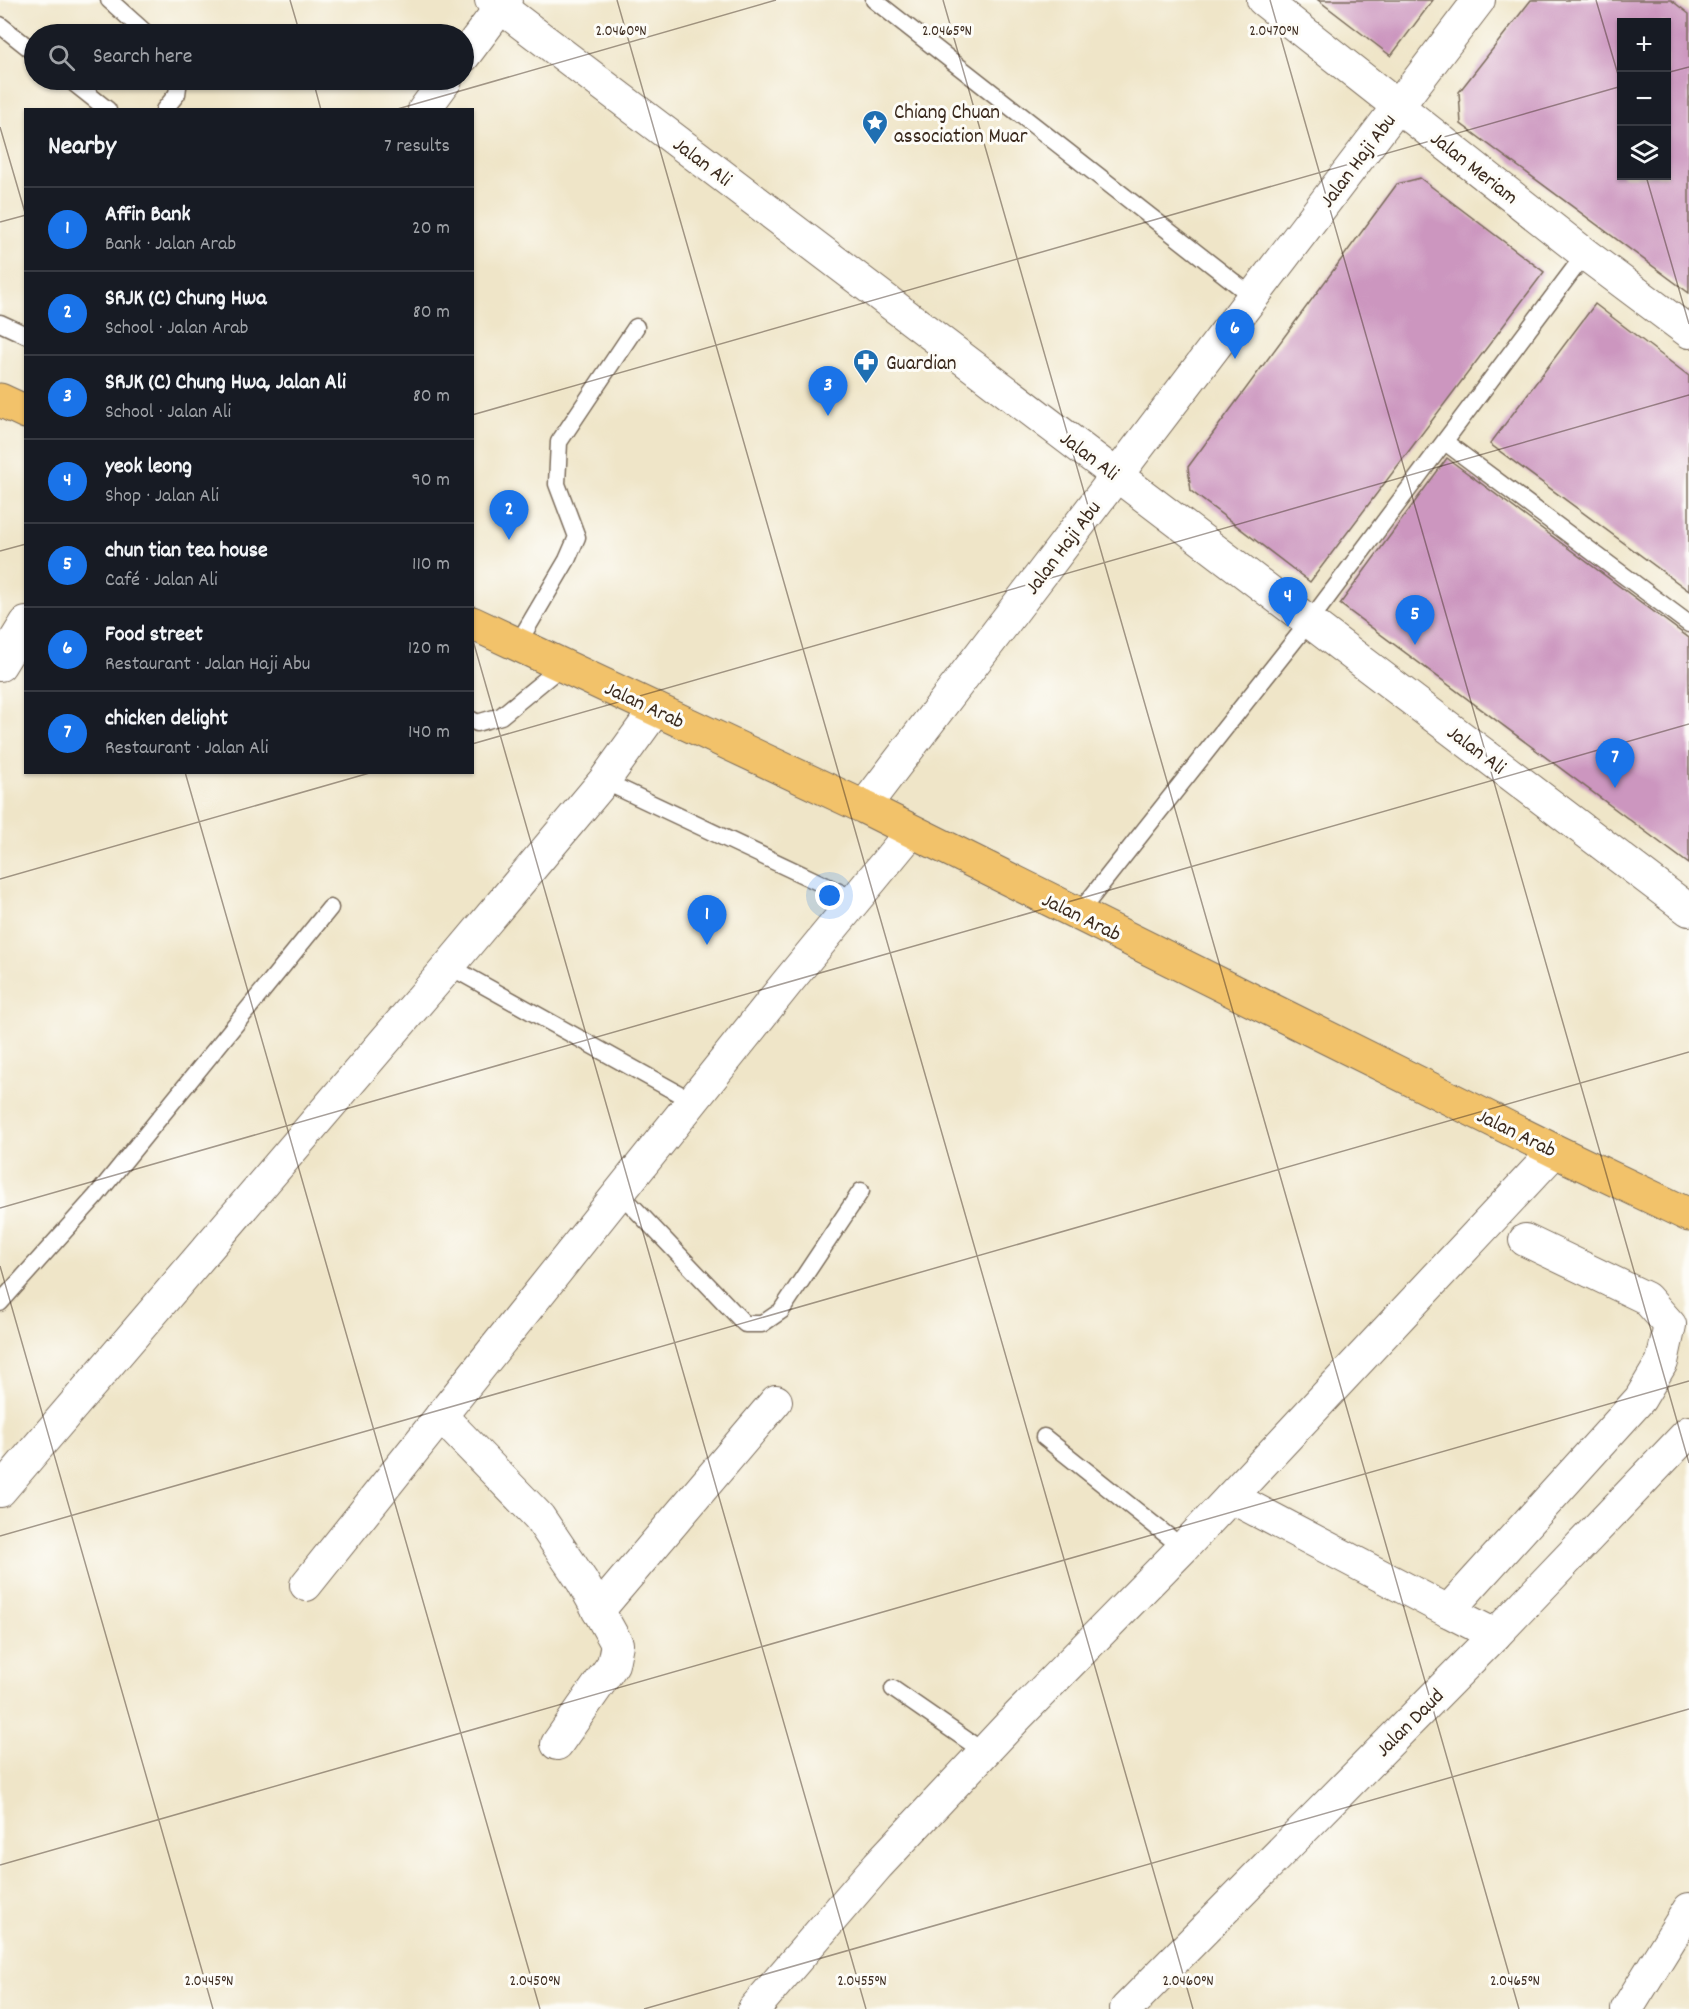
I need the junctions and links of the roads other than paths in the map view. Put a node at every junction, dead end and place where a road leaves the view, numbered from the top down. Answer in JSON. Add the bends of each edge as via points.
{"nodes":[{"id":1,"x":109,"y":0,"type":"edge"},
{"id":2,"x":874,"y":0,"type":"edge"},
{"id":3,"x":1263,"y":0,"type":"edge"},
{"id":4,"x":1479,"y":0,"type":"edge"},
{"id":5,"x":499,"y":2,"type":"edge"},
{"id":6,"x":136,"y":24,"type":"edge"},
{"id":7,"x":0,"y":25,"type":"edge"},
{"id":8,"x":474,"y":41,"type":"edge"},
{"id":9,"x":24,"y":44,"type":"edge"},
{"id":10,"x":83,"y":90,"type":"edge"},
{"id":11,"x":178,"y":90,"type":"edge"},
{"id":12,"x":439,"y":90,"type":"edge"},
{"id":13,"x":1398,"y":107,"type":"junction"},
{"id":14,"x":105,"y":108,"type":"edge"},
{"id":15,"x":166,"y":108,"type":"edge"},
{"id":16,"x":425,"y":108,"type":"edge"},
{"id":17,"x":1585,"y":254,"type":"junction"},
{"id":18,"x":1253,"y":297,"type":"junction"},
{"id":19,"x":0,"y":323,"type":"edge"},
{"id":20,"x":636,"y":327,"type":"dead end"},
{"id":21,"x":1689,"y":332,"type":"edge"},
{"id":22,"x":24,"y":334,"type":"edge"},
{"id":23,"x":0,"y":400,"type":"edge"},
{"id":24,"x":24,"y":411,"type":"edge"},
{"id":25,"x":1444,"y":442,"type":"junction"},
{"id":26,"x":1117,"y":475,"type":"junction"},
{"id":27,"x":1309,"y":622,"type":"junction"},
{"id":28,"x":474,"y":624,"type":"edge"},
{"id":29,"x":1689,"y":624,"type":"edge"},
{"id":30,"x":24,"y":627,"type":"edge"},
{"id":31,"x":517,"y":645,"type":"junction"},
{"id":32,"x":0,"y":665,"type":"edge"},
{"id":33,"x":562,"y":666,"type":"junction"},
{"id":34,"x":656,"y":709,"type":"junction"},
{"id":35,"x":474,"y":721,"type":"edge"},
{"id":36,"x":604,"y":781,"type":"junction"},
{"id":37,"x":864,"y":807,"type":"junction"},
{"id":38,"x":912,"y":831,"type":"junction"},
{"id":39,"x":856,"y":900,"type":"junction"},
{"id":40,"x":330,"y":908,"type":"dead end"},
{"id":41,"x":1689,"y":910,"type":"edge"},
{"id":42,"x":1078,"y":914,"type":"junction"},
{"id":43,"x":449,"y":966,"type":"junction"},
{"id":44,"x":692,"y":1101,"type":"junction"},
{"id":45,"x":1555,"y":1151,"type":"junction"},
{"id":46,"x":861,"y":1191,"type":"dead end"},
{"id":47,"x":619,"y":1192,"type":"junction"},
{"id":48,"x":1689,"y":1215,"type":"edge"},
{"id":49,"x":1525,"y":1240,"type":"dead end"},
{"id":50,"x":0,"y":1303,"type":"edge"},
{"id":51,"x":776,"y":1401,"type":"dead end"},
{"id":52,"x":441,"y":1416,"type":"junction"},
{"id":53,"x":1689,"y":1432,"type":"edge"},
{"id":54,"x":1044,"y":1437,"type":"dead end"},
{"id":55,"x":0,"y":1491,"type":"edge"},
{"id":56,"x":1231,"y":1497,"type":"junction"},
{"id":57,"x":1183,"y":1548,"type":"junction"},
{"id":58,"x":306,"y":1585,"type":"dead end"},
{"id":59,"x":598,"y":1611,"type":"junction"},
{"id":60,"x":1448,"y":1611,"type":"junction"},
{"id":61,"x":1495,"y":1635,"type":"junction"},
{"id":62,"x":893,"y":1689,"type":"dead end"},
{"id":63,"x":557,"y":1744,"type":"dead end"},
{"id":64,"x":984,"y":1752,"type":"junction"},
{"id":65,"x":1689,"y":1909,"type":"edge"},
{"id":66,"x":1130,"y":2007,"type":"edge"},
{"id":67,"x":754,"y":2009,"type":"edge"},
{"id":68,"x":1627,"y":2009,"type":"edge"}],
"edges":[{"from":1,"to":6,"type":"lane"},
{"from":2,"to":18,"type":"lane"},
{"from":3,"to":13,"type":"street","name":"Jalan Meriam"},
{"from":4,"to":13,"type":"street","name":"Jalan Haji Abu"},
{"from":5,"to":8,"type":"street"},
{"from":5,"to":26,"type":"street","name":"Jalan Ali"},
{"from":7,"to":9,"type":"lane"},
{"from":10,"to":14,"type":"lane"},
{"from":11,"to":15,"type":"lane"},
{"from":12,"to":16,"type":"street"},
{"from":13,"to":17,"type":"street","name":"Jalan Meriam"},
{"from":13,"to":18,"type":"street","name":"Jalan Haji Abu"},
{"from":17,"to":21,"type":"street","name":"Jalan Meriam"},
{"from":17,"to":25,"type":"lane"},
{"from":18,"to":26,"type":"street","name":"Jalan Haji Abu"},
{"from":19,"to":22,"type":"lane"},
{"from":20,"to":31,"type":"lane","via":[[559,442],[557,484],[577,537]]},
{"from":23,"to":24,"type":"main road"},
{"from":25,"to":27,"type":"lane"},
{"from":25,"to":29,"type":"lane"},
{"from":26,"to":27,"type":"street","name":"Jalan Ali"},
{"from":26,"to":37,"type":"street","name":"Jalan Haji Abu"},
{"from":27,"to":41,"type":"street","name":"Jalan Ali"},
{"from":27,"to":42,"type":"lane"},
{"from":28,"to":31,"type":"main road","name":"Jalan Arab"},
{"from":30,"to":32,"type":"street"},
{"from":31,"to":33,"type":"main road","name":"Jalan Arab"},
{"from":33,"to":34,"type":"main road","name":"Jalan Arab"},
{"from":33,"to":35,"type":"lane","via":[[501,716]]},
{"from":34,"to":36,"type":"street"},
{"from":34,"to":37,"type":"main road","name":"Jalan Arab"},
{"from":36,"to":39,"type":"lane"},
{"from":36,"to":43,"type":"street"},
{"from":37,"to":38,"type":"main road","name":"Jalan Arab"},
{"from":38,"to":39,"type":"street"},
{"from":38,"to":42,"type":"main road","name":"Jalan Arab"},
{"from":39,"to":44,"type":"street"},
{"from":40,"to":50,"type":"lane","via":[[96,1196]]},
{"from":42,"to":45,"type":"main road","name":"Jalan Arab"},
{"from":43,"to":44,"type":"lane"},
{"from":43,"to":55,"type":"street"},
{"from":44,"to":47,"type":"street"},
{"from":45,"to":48,"type":"main road","name":"Jalan Arab"},
{"from":45,"to":56,"type":"street"},
{"from":46,"to":47,"type":"lane","via":[[781,1311],[762,1324],[745,1324]]},
{"from":47,"to":52,"type":"street"},
{"from":49,"to":60,"type":"street","via":[[1646,1298],[1670,1325],[1662,1362],[1640,1399]]},
{"from":51,"to":59,"type":"street"},
{"from":52,"to":58,"type":"street"},
{"from":52,"to":59,"type":"street","via":[[539,1516]]},
{"from":53,"to":61,"type":"street","name":"Jalan Daud"},
{"from":54,"to":57,"type":"lane"},
{"from":56,"to":57,"type":"street"},
{"from":56,"to":60,"type":"street"},
{"from":57,"to":64,"type":"street"},
{"from":59,"to":63,"type":"street","via":[[617,1644],[613,1664]]},
{"from":60,"to":61,"type":"street"},
{"from":61,"to":66,"type":"street","name":"Jalan Daud"},
{"from":62,"to":64,"type":"lane"},
{"from":64,"to":67,"type":"street","via":[[878,1865]]},
{"from":65,"to":68,"type":"street"}]}
